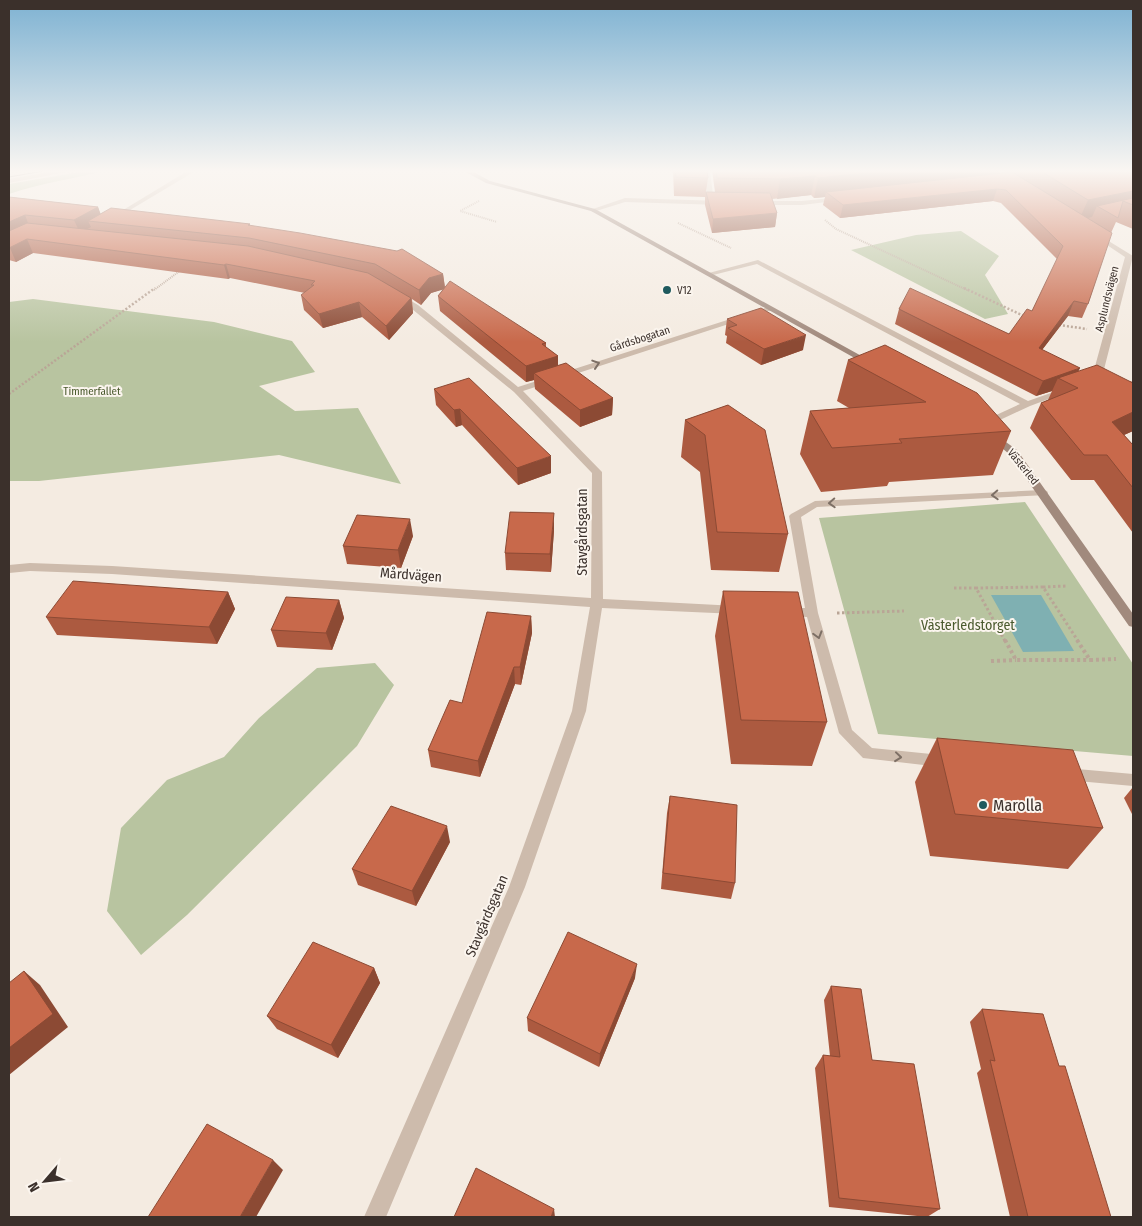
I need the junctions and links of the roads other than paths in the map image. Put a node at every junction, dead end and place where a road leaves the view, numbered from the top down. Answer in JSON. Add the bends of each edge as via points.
{"nodes":[{"id":1,"x":624,"y":227,"type":"edge"},
{"id":2,"x":1085,"y":228,"type":"edge"},
{"id":3,"x":1131,"y":256,"type":"edge"},
{"id":4,"x":709,"y":274,"type":"junction"},
{"id":5,"x":390,"y":293,"type":"edge"},
{"id":6,"x":771,"y":309,"type":"junction"},
{"id":7,"x":878,"y":368,"type":"edge"},
{"id":8,"x":1087,"y":384,"type":"junction"},
{"id":9,"x":1108,"y":386,"type":"edge"},
{"id":10,"x":517,"y":390,"type":"junction"},
{"id":11,"x":1027,"y":404,"type":"junction"},
{"id":12,"x":1043,"y":493,"type":"junction"},
{"id":13,"x":9,"y":569,"type":"edge"},
{"id":14,"x":597,"y":603,"type":"junction"},
{"id":15,"x":754,"y":610,"type":"edge"},
{"id":16,"x":773,"y":612,"type":"edge"},
{"id":17,"x":812,"y":614,"type":"junction"},
{"id":18,"x":1133,"y":623,"type":"edge"},
{"id":19,"x":956,"y":763,"type":"edge"},
{"id":20,"x":1054,"y":772,"type":"edge"},
{"id":21,"x":1133,"y":780,"type":"edge"},
{"id":22,"x":375,"y":1217,"type":"edge"}],
"edges":[{"from":1,"to":4,"type":"street"},
{"from":2,"to":3,"type":"street","name":"Asplundsvägen"},
{"from":3,"to":8,"type":"street","name":"Asplundsvägen","via":[[1110,333]]},
{"from":4,"to":6,"type":"street"},
{"from":4,"to":11,"type":"street","via":[[758,262]]},
{"from":5,"to":10,"type":"street","name":"Stavgårdsgatan","via":[[415,307]]},
{"from":6,"to":7,"type":"street"},
{"from":10,"to":6,"type":"street","name":"Gårdsbogatan","one_way":true},
{"from":8,"to":9,"type":"street"},
{"from":8,"to":11,"type":"street"},
{"from":10,"to":14,"type":"street","name":"Stavgårdsgatan","via":[[598,472]]},
{"from":11,"to":12,"type":"street","name":"Västerled","via":[[976,424],[1013,452]]},
{"from":12,"to":17,"type":"street","one_way":true,"via":[[815,504],[794,516]]},
{"from":12,"to":18,"type":"street","name":"Västerled"},
{"from":13,"to":14,"type":"street","name":"Mårdvägen","via":[[112,570]]},
{"from":14,"to":15,"type":"street","name":"Mårdvägen"},
{"from":14,"to":22,"type":"street","name":"Stavgårdsgatan","via":[[579,711],[517,887]]},
{"from":16,"to":17,"type":"street"},
{"from":17,"to":19,"type":"street","one_way":true,"via":[[846,733],[868,754]]},
{"from":20,"to":21,"type":"street"}]}
